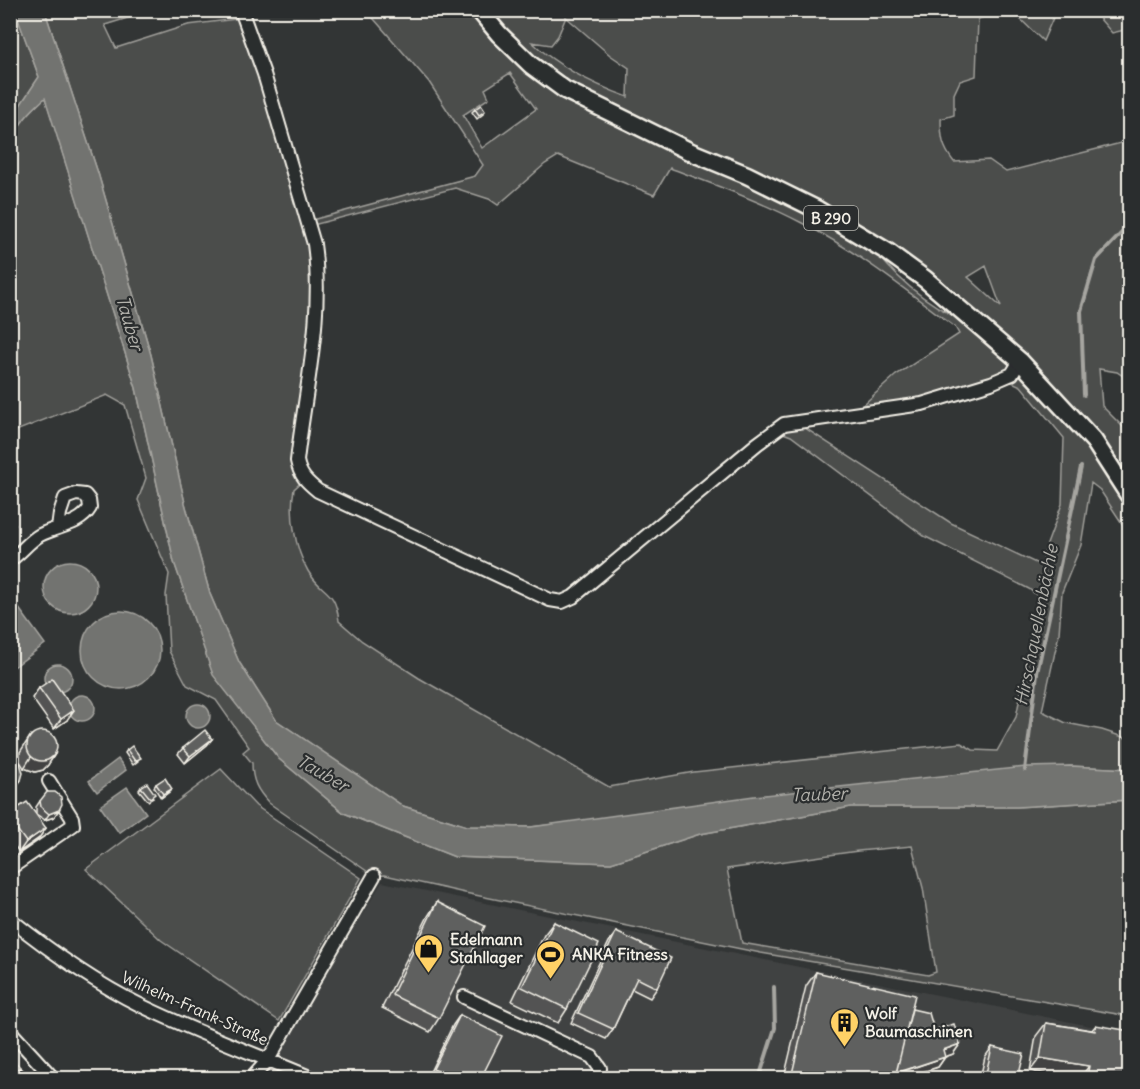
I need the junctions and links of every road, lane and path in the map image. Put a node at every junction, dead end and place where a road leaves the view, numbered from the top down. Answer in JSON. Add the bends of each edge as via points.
{"nodes":[{"id":1,"x":241,"y":10,"type":"edge"},
{"id":2,"x":479,"y":10,"type":"edge"},
{"id":3,"x":1020,"y":362,"type":"junction"},
{"id":4,"x":1130,"y":497,"type":"edge"},
{"id":5,"x":58,"y":528,"type":"dead end"},
{"id":6,"x":10,"y":560,"type":"edge"},
{"id":7,"x":49,"y":781,"type":"dead end"},
{"id":8,"x":10,"y":865,"type":"edge"},
{"id":9,"x":374,"y":876,"type":"dead end"},
{"id":10,"x":10,"y":919,"type":"edge"},
{"id":11,"x":464,"y":997,"type":"dead end"},
{"id":12,"x":10,"y":1031,"type":"edge"},
{"id":13,"x":268,"y":1060,"type":"junction"},
{"id":14,"x":52,"y":1078,"type":"edge"},
{"id":15,"x":252,"y":1078,"type":"edge"},
{"id":16,"x":312,"y":1078,"type":"edge"},
{"id":17,"x":599,"y":1078,"type":"edge"}],
"edges":[{"from":1,"to":3,"type":"street","via":[[264,74],[317,265],[315,317],[297,461],[303,480],[318,491],[550,600],[562,602],[573,597],[784,424],[922,404],[1012,374]]},
{"from":2,"to":3,"type":"main road","number":"B 290","via":[[531,65],[565,90],[818,210],[888,252]]},
{"from":3,"to":4,"type":"main road","number":"B 290","via":[[1094,441]]},
{"from":5,"to":6,"type":"street","via":[[39,535]]},
{"from":7,"to":8,"type":"street","via":[[73,825]]},
{"from":9,"to":13,"type":"street"},
{"from":10,"to":13,"type":"street","name":"Wilhelm-Frank-Straße","via":[[39,942],[130,999]]},
{"from":11,"to":17,"type":"street","via":[[592,1057],[600,1068]]},
{"from":12,"to":14,"type":"street"},
{"from":13,"to":15,"type":"street"},
{"from":13,"to":16,"type":"street","name":"Wilhelm-Frank-Straße"}]}
